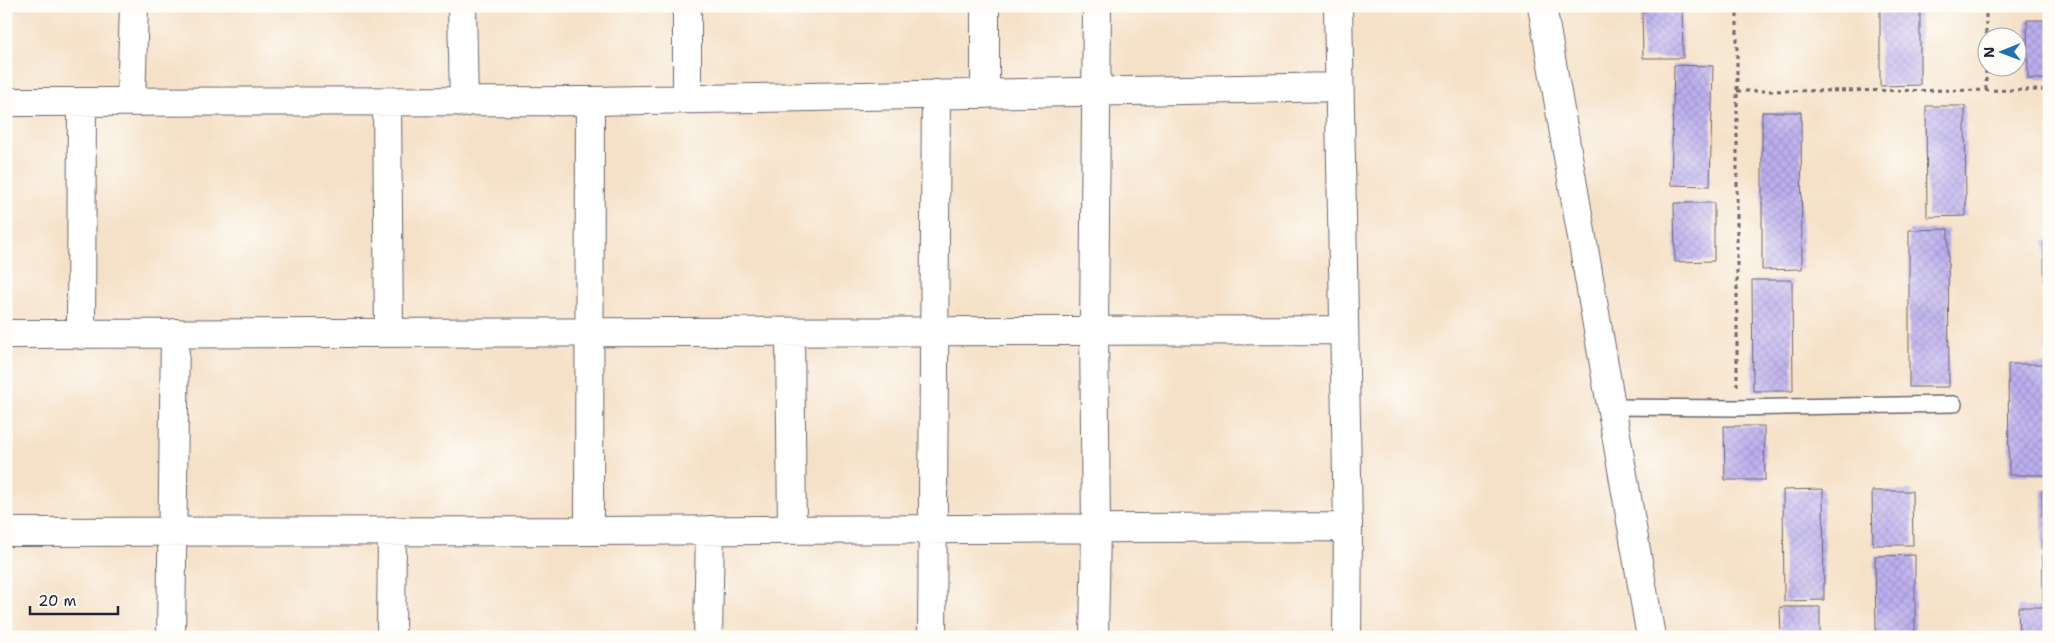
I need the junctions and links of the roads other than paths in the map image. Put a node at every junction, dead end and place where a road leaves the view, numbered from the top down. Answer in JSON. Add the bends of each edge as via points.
{"nodes":[{"id":1,"x":134,"y":6,"type":"edge"},
{"id":2,"x":462,"y":6,"type":"edge"},
{"id":3,"x":686,"y":6,"type":"edge"},
{"id":4,"x":985,"y":6,"type":"edge"},
{"id":5,"x":1097,"y":6,"type":"edge"},
{"id":6,"x":1338,"y":6,"type":"edge"},
{"id":7,"x":1542,"y":6,"type":"edge"},
{"id":8,"x":1339,"y":87,"type":"junction"},
{"id":9,"x":1096,"y":92,"type":"junction"},
{"id":10,"x":936,"y":94,"type":"junction"},
{"id":11,"x":985,"y":94,"type":"junction"},
{"id":12,"x":687,"y":98,"type":"junction"},
{"id":13,"x":590,"y":101,"type":"junction"},
{"id":14,"x":6,"y":102,"type":"edge"},
{"id":15,"x":82,"y":102,"type":"junction"},
{"id":16,"x":131,"y":102,"type":"junction"},
{"id":17,"x":387,"y":103,"type":"junction"},
{"id":18,"x":464,"y":103,"type":"junction"},
{"id":19,"x":1094,"y":330,"type":"junction"},
{"id":20,"x":1343,"y":330,"type":"junction"},
{"id":21,"x":934,"y":331,"type":"junction"},
{"id":22,"x":389,"y":332,"type":"junction"},
{"id":23,"x":790,"y":332,"type":"junction"},
{"id":24,"x":175,"y":333,"type":"junction"},
{"id":25,"x":590,"y":333,"type":"junction"},
{"id":26,"x":6,"y":334,"type":"edge"},
{"id":27,"x":81,"y":335,"type":"junction"},
{"id":28,"x":1954,"y":404,"type":"dead end"},
{"id":29,"x":1610,"y":407,"type":"junction"},
{"id":30,"x":1348,"y":527,"type":"junction"},
{"id":31,"x":1096,"y":528,"type":"junction"},
{"id":32,"x":792,"y":529,"type":"junction"},
{"id":33,"x":933,"y":529,"type":"junction"},
{"id":34,"x":392,"y":530,"type":"junction"},
{"id":35,"x":710,"y":530,"type":"junction"},
{"id":36,"x":173,"y":531,"type":"junction"},
{"id":37,"x":588,"y":531,"type":"junction"},
{"id":38,"x":6,"y":532,"type":"edge"},
{"id":39,"x":171,"y":637,"type":"edge"},
{"id":40,"x":391,"y":637,"type":"edge"},
{"id":41,"x":708,"y":637,"type":"edge"},
{"id":42,"x":932,"y":637,"type":"edge"},
{"id":43,"x":1094,"y":637,"type":"edge"},
{"id":44,"x":1347,"y":637,"type":"edge"},
{"id":45,"x":1651,"y":637,"type":"edge"}],
"edges":[{"from":1,"to":16,"type":"street"},
{"from":2,"to":18,"type":"street"},
{"from":3,"to":12,"type":"street"},
{"from":4,"to":11,"type":"street"},
{"from":5,"to":9,"type":"street"},
{"from":6,"to":8,"type":"street"},
{"from":7,"to":29,"type":"street"},
{"from":8,"to":9,"type":"street"},
{"from":8,"to":20,"type":"street"},
{"from":9,"to":11,"type":"street"},
{"from":9,"to":19,"type":"street"},
{"from":10,"to":11,"type":"street"},
{"from":10,"to":12,"type":"street"},
{"from":10,"to":21,"type":"street"},
{"from":12,"to":13,"type":"street"},
{"from":13,"to":18,"type":"street"},
{"from":13,"to":25,"type":"street"},
{"from":14,"to":15,"type":"street"},
{"from":15,"to":16,"type":"street"},
{"from":15,"to":27,"type":"street"},
{"from":16,"to":17,"type":"street"},
{"from":17,"to":18,"type":"street"},
{"from":17,"to":22,"type":"street"},
{"from":19,"to":20,"type":"street"},
{"from":19,"to":21,"type":"street"},
{"from":19,"to":31,"type":"street"},
{"from":20,"to":30,"type":"street"},
{"from":21,"to":23,"type":"street"},
{"from":21,"to":33,"type":"street"},
{"from":22,"to":24,"type":"street"},
{"from":22,"to":25,"type":"street"},
{"from":23,"to":25,"type":"street"},
{"from":23,"to":32,"type":"street"},
{"from":24,"to":27,"type":"street"},
{"from":24,"to":36,"type":"street"},
{"from":25,"to":37,"type":"street"},
{"from":26,"to":27,"type":"street"},
{"from":28,"to":29,"type":"lane"},
{"from":29,"to":45,"type":"street"},
{"from":30,"to":31,"type":"street"},
{"from":30,"to":44,"type":"street"},
{"from":31,"to":33,"type":"street"},
{"from":31,"to":43,"type":"street"},
{"from":32,"to":33,"type":"street"},
{"from":32,"to":35,"type":"street"},
{"from":33,"to":42,"type":"street"},
{"from":34,"to":36,"type":"street"},
{"from":34,"to":37,"type":"street"},
{"from":34,"to":40,"type":"street"},
{"from":35,"to":37,"type":"street"},
{"from":35,"to":41,"type":"street"},
{"from":36,"to":38,"type":"street"},
{"from":36,"to":39,"type":"street"}]}
